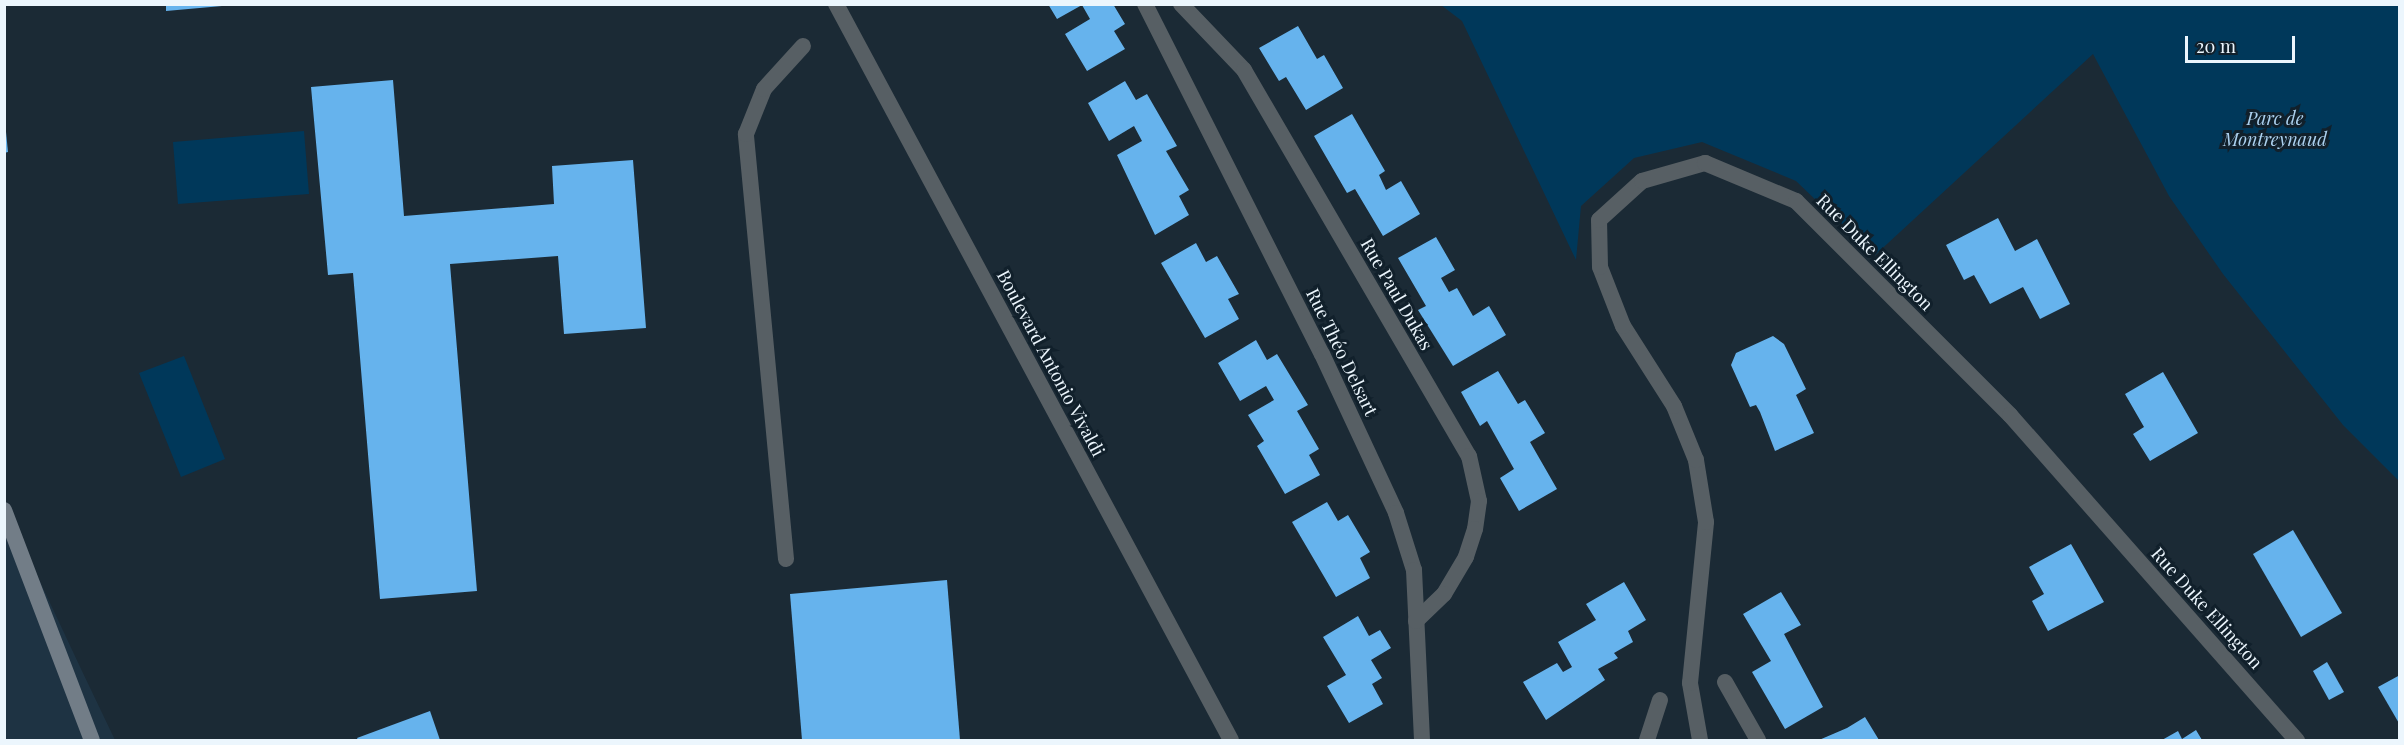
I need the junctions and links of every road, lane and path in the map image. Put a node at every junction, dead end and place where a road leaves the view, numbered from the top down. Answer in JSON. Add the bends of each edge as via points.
{"nodes":[{"id":1,"x":836,"y":4,"type":"edge"},
{"id":2,"x":1145,"y":4,"type":"edge"},
{"id":3,"x":1181,"y":4,"type":"edge"},
{"id":4,"x":803,"y":46,"type":"dead end"},
{"id":5,"x":4,"y":510,"type":"edge"},
{"id":6,"x":786,"y":559,"type":"dead end"},
{"id":7,"x":1416,"y":621,"type":"junction"},
{"id":8,"x":1725,"y":682,"type":"dead end"},
{"id":9,"x":1660,"y":700,"type":"dead end"},
{"id":10,"x":92,"y":741,"type":"edge"},
{"id":11,"x":1231,"y":741,"type":"edge"},
{"id":12,"x":1422,"y":741,"type":"edge"},
{"id":13,"x":1647,"y":741,"type":"edge"},
{"id":14,"x":1700,"y":741,"type":"edge"},
{"id":15,"x":1758,"y":741,"type":"edge"},
{"id":16,"x":2296,"y":741,"type":"edge"}],
"edges":[{"from":1,"to":11,"type":"street","name":"Boulevard Antonio Vivaldi"},
{"from":2,"to":7,"type":"street","name":"Rue Théo Delsart","via":[[1322,354],[1396,513],[1414,570]]},
{"from":3,"to":7,"type":"street","name":"Rue Paul Dukas","via":[[1244,70],[1469,456],[1479,501],[1475,529],[1466,557],[1444,594]]},
{"from":4,"to":6,"type":"street","via":[[764,89],[746,134]]},
{"from":5,"to":10,"type":"main road"},
{"from":7,"to":12,"type":"street","name":"Rue Théo Delsart"},
{"from":8,"to":15,"type":"street"},
{"from":9,"to":13,"type":"street"},
{"from":14,"to":16,"type":"street","name":"Rue Duke Ellington","via":[[1690,682],[1706,522],[1696,460],[1674,406],[1623,326],[1600,267],[1599,220],[1642,181],[1705,163],[1796,201],[2010,415]]}]}
